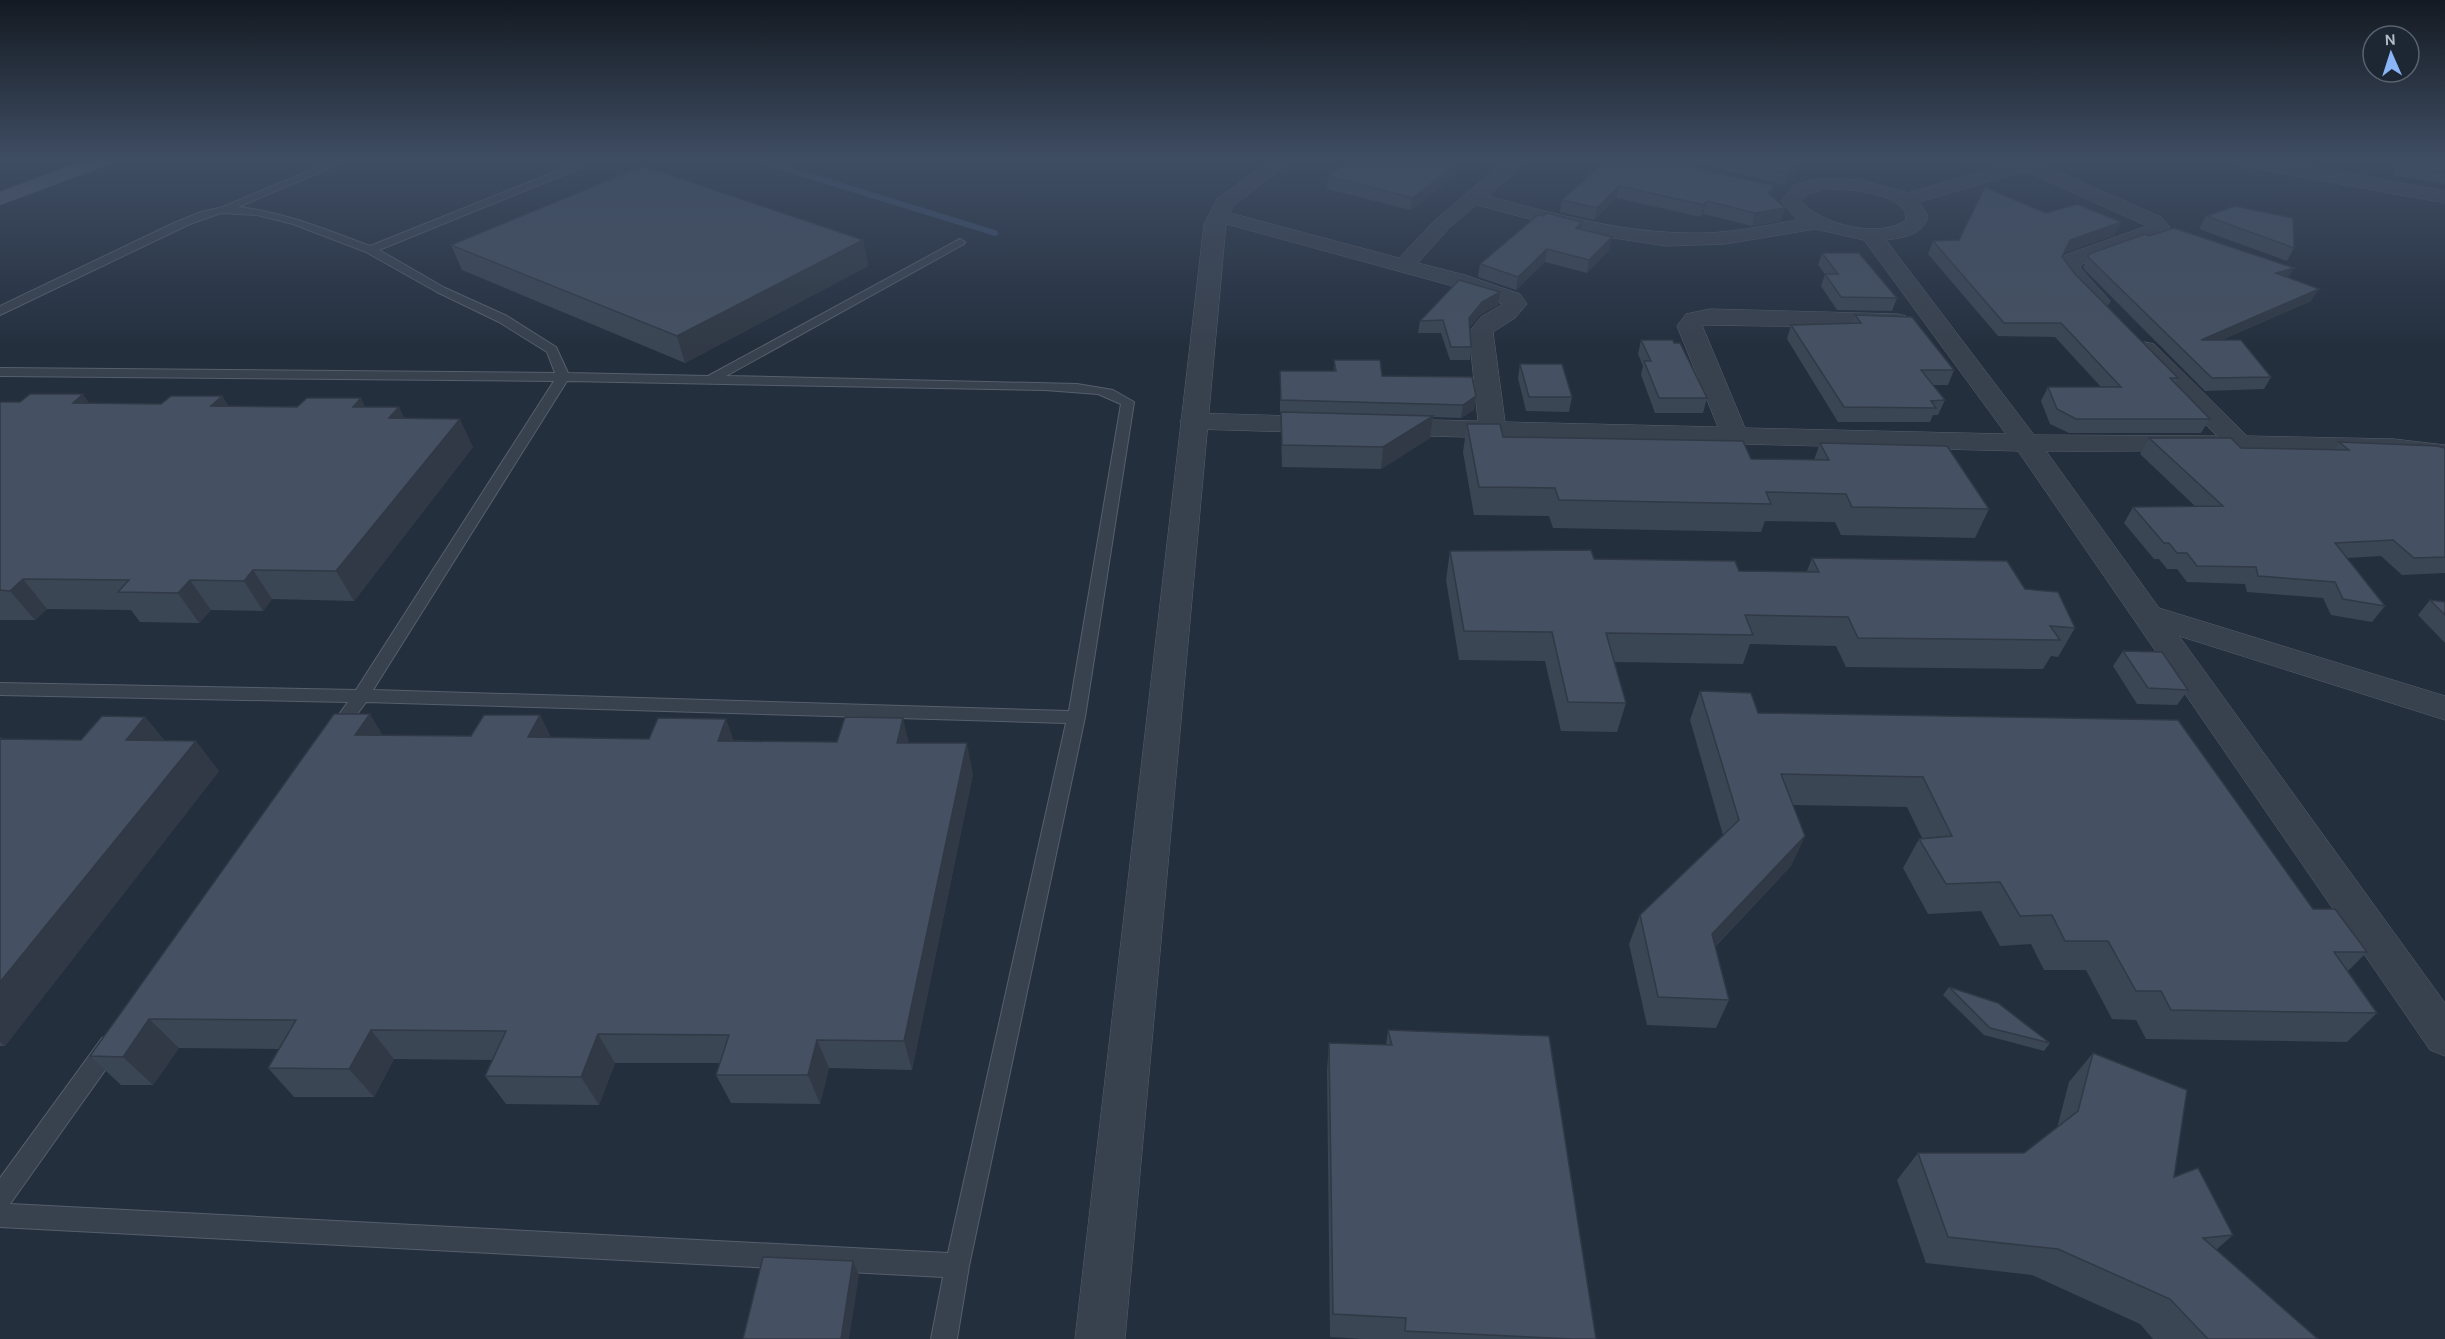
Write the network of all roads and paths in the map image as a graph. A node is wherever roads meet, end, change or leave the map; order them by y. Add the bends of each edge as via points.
1 (189, 221) edge
2 (286, 221) edge
3 (440, 221) edge
4 (1216, 221) edge
5 (1240, 221) edge
6 (1445, 221) edge
7 (1564, 221) edge
8 (1917, 221) edge
9 (2155, 221) edge
10 (1817, 222) joint
11 (1870, 234) junction
12 (960, 242) dead end
13 (370, 250) junction
14 (1404, 265) junction
15 (0, 310) edge
16 (2110, 313) edge
17 (1936, 322) junction
18 (2134, 338) edge
19 (0, 372) edge
20 (563, 377) junction
21 (711, 380) junction
22 (1194, 421) junction
23 (1492, 430) junction
24 (1734, 434) junction
25 (2026, 443) junction
26 (2239, 443) junction
27 (2445, 453) edge
28 (2145, 614) junction
29 (0, 689) edge
30 (361, 696) junction
31 (2445, 708) edge
32 (1076, 717) junction
33 (327, 744) edge
34 (118, 1034) edge
35 (2445, 1037) edge
36 (0, 1198) edge
37 (0, 1215) edge
38 (957, 1266) junction
39 (944, 1339) edge
40 (1100, 1339) edge

1 - 15 lane
2 - 13 lane
3 - 13 lane
4 - 22 street
5 - 14 street
6 - 14 street
7 - 10 street via 1609,233 1693,240 1766,234
8 - 11 street via 1901,231
9 - 16 street via 2169,230 2155,230 2073,260 2069,269
10 - 11 street
11 - 17 street
12 - 21 lane
13 - 20 lane via 503,319 552,350
14 - 23 street via 1515,302 1508,313 1488,321 1481,332
17 - 24 street via 1710,316 1694,319 1689,326
17 - 25 street
18 - 26 street
19 - 20 lane
20 - 21 lane
20 - 30 lane
21 - 32 lane via 1045,386 1097,389 1128,402
22 - 23 street
22 - 40 street
23 - 24 street
24 - 25 street
25 - 26 street
25 - 28 street
26 - 27 street via 2394,447
28 - 31 street
28 - 35 street
29 - 30 lane
30 - 32 lane
30 - 33 lane
32 - 38 lane
34 - 36 lane
37 - 38 lane
38 - 39 lane

